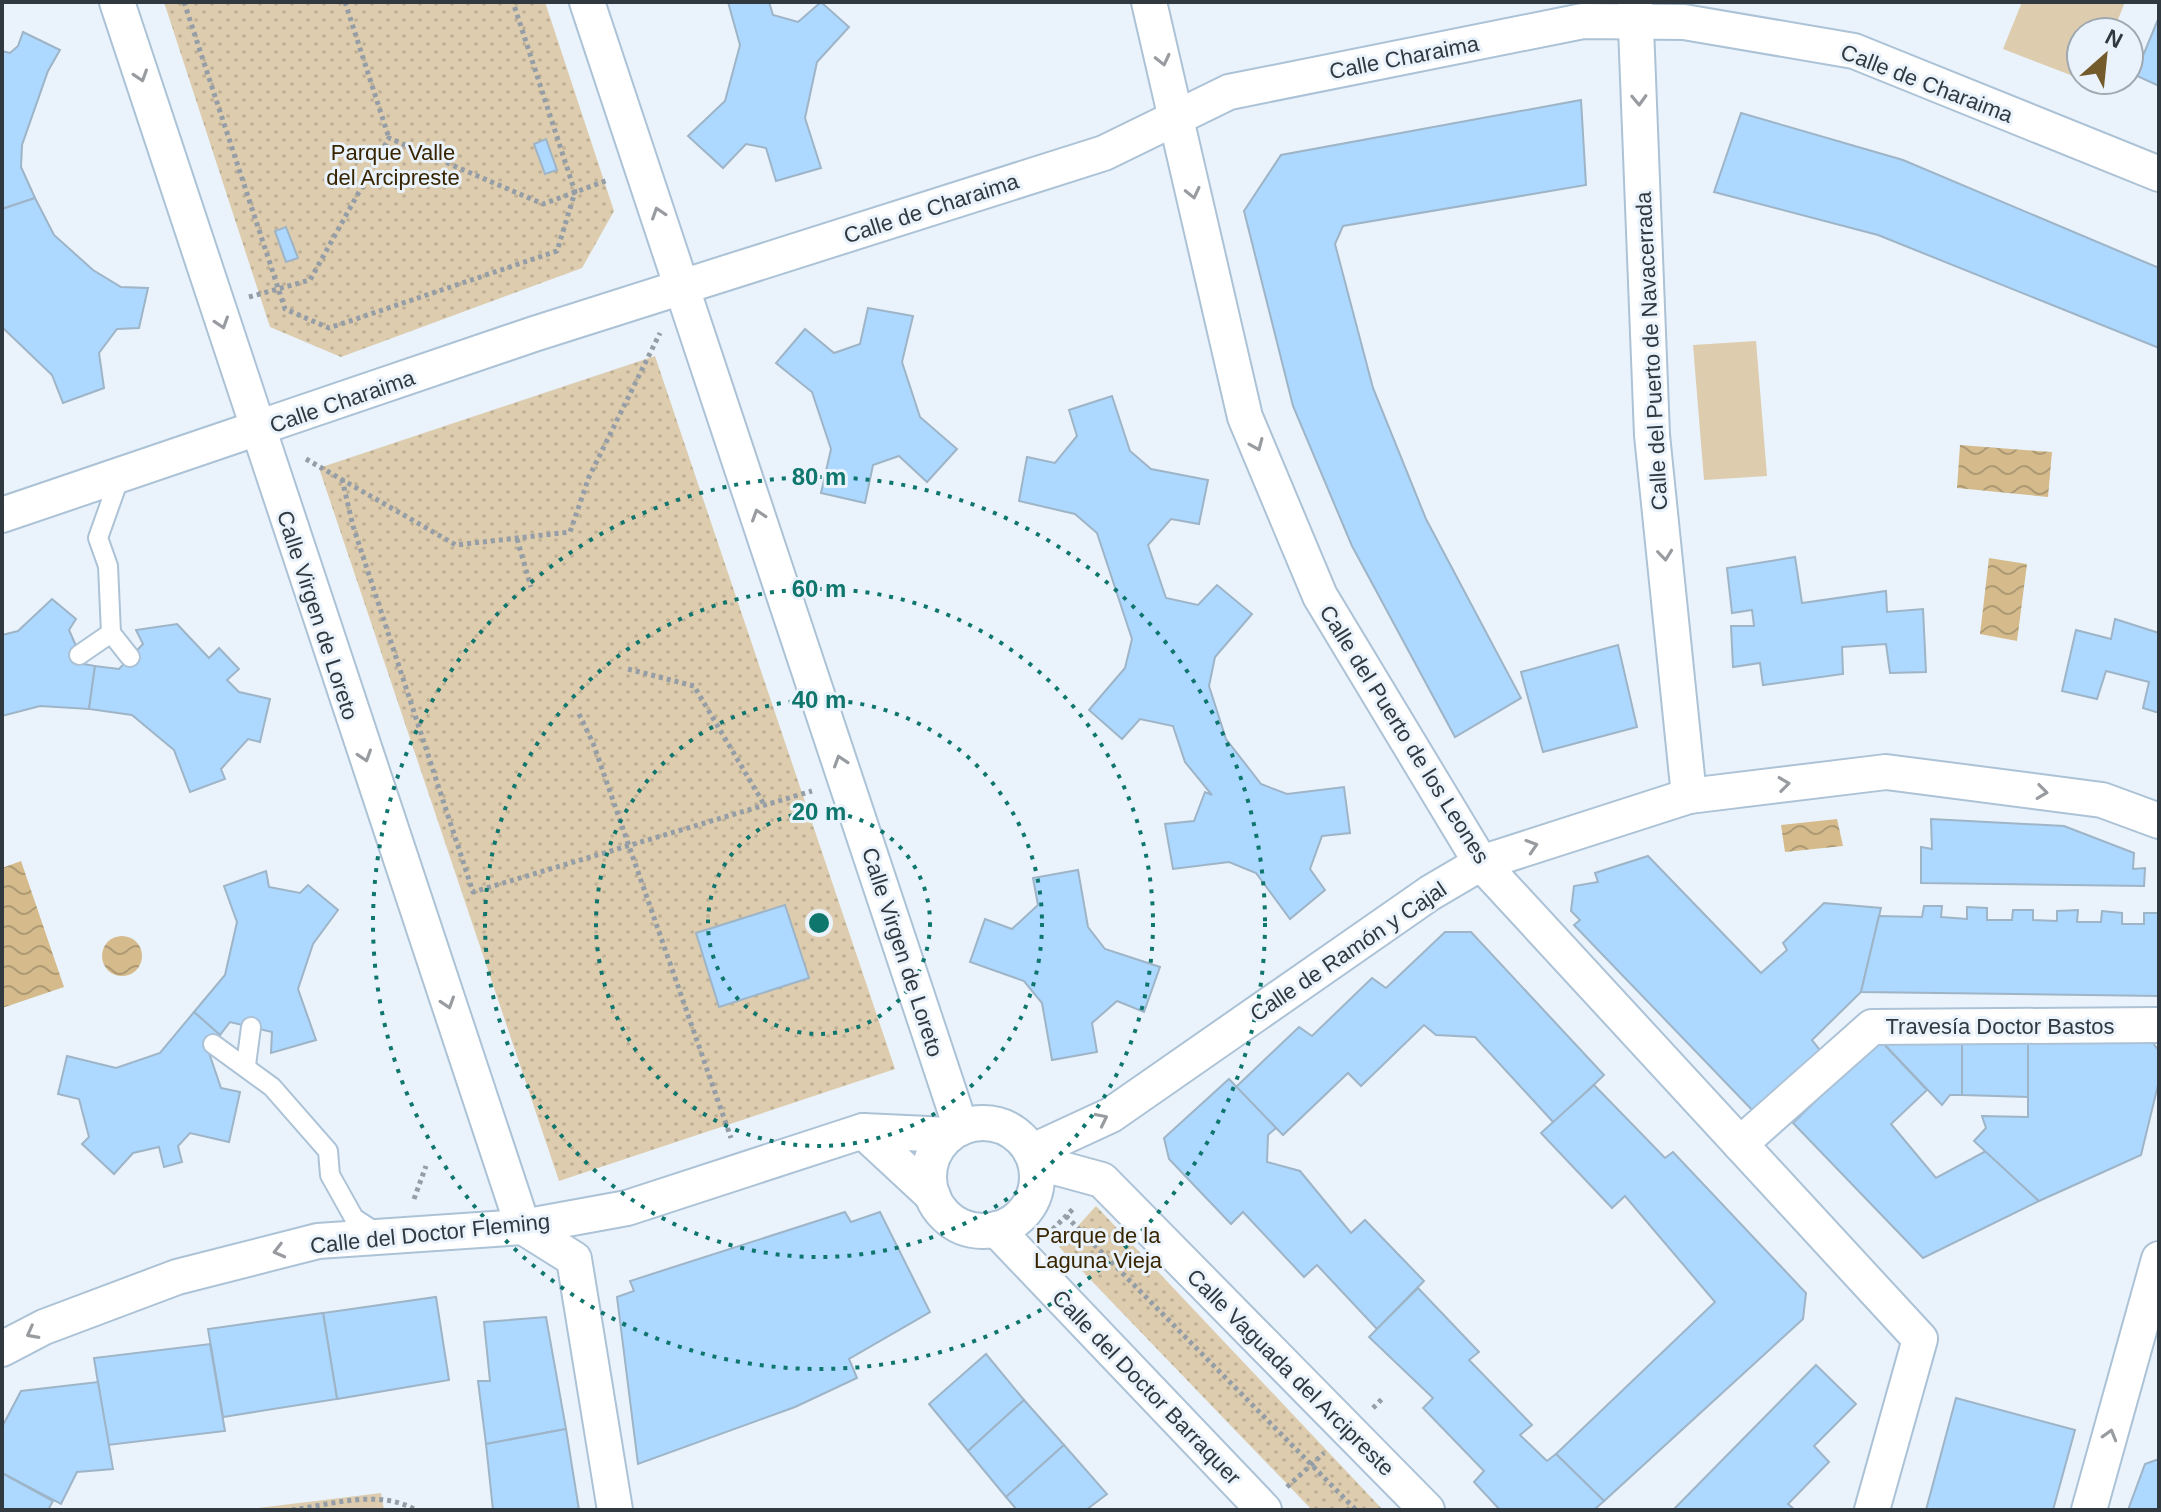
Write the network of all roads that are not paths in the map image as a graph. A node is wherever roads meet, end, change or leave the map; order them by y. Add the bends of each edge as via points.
1 (117, 2) edge
2 (587, 2) edge
3 (1149, 2) edge
4 (1637, 12) edge
5 (1176, 117) junction
6 (2159, 174) edge
7 (682, 287) junction
8 (257, 430) junction
9 (120, 476) junction
10 (2, 515) edge
11 (111, 633) junction
12 (79, 655) dead end
13 (130, 657) dead end
14 (1689, 796) junction
15 (2159, 821) edge
16 (1481, 863) junction
17 (2159, 1025) edge
18 (251, 1027) dead end
19 (213, 1044) dead end
20 (246, 1065) junction
21 (863, 1131) junction
22 (955, 1131) junction
23 (1740, 1144) junction
24 (1033, 1157) junction
25 (933, 1196) junction
26 (523, 1227) junction
27 (996, 1229) junction
28 (383, 1237) junction
29 (2159, 1259) edge
30 (2, 1349) edge
31 (1274, 1500) edge
32 (615, 1510) edge
33 (1427, 1510) edge
34 (1872, 1510) edge
35 (2089, 1510) edge

1 -> 8 street, Calle Virgen de Loreto
7 -> 2 street, Calle Virgen de Loreto
3 -> 5 street, Calle del Puerto de los Leones
4 - 5 street, Calle Charaima via 1229,92
4 - 6 street, Calle de Charaima via 1854,51
4 -> 14 street, Calle del Puerto de Navacerrada via 1652,435
5 - 7 street, Calle de Charaima via 1104,153
5 -> 16 street, Calle del Puerto de los Leones via 1245,417 1320,596
7 - 8 street, Calle Charaima
22 -> 7 street, Calle Virgen de Loreto via 846,781
8 - 9 street, Calle Charaima
8 -> 26 street, Calle Virgen de Loreto
9 - 10 street, Calle Charaima
9 - 11 lane via 98,538 108,566
11 - 12 lane
11 - 13 lane
14 -> 15 street, Calle de Ramón y Cajal via 1886,772 2102,800
16 -> 14 street, Calle de Ramón y Cajal
16 - 23 street, Calle del Puerto de los Leones
24 -> 16 street, Calle de Ramón y Cajal via 1111,1115
17 - 23 street, Travesía Doctor Bastos via 1872,1027
18 - 20 lane
19 - 20 lane
20 - 28 lane via 328,1151 330,1175 354,1218
21 - 22 street, Calle del Doctor Fleming
21 - 25 street
21 - 26 street, Calle del Doctor Fleming via 627,1208
22 - 24 street via 981,1123 1001,1125 1019,1136
22 - 25 street via 931,1163
23 - 34 street, Calle del Puerto de los Leones via 1920,1339
24 - 27 street via 1036,1191 1030,1204
24 - 33 street, Calle Vaguada del Arcipreste via 1102,1180
25 - 27 street via 952,1220 966,1228
26 - 28 street, Calle del Doctor Fleming
26 - 32 street via 574,1259
27 - 31 street, Calle del Doctor Barraquer
28 -> 30 street, Calle del Doctor Fleming via 318,1241 177,1277 44,1327
35 -> 29 street

